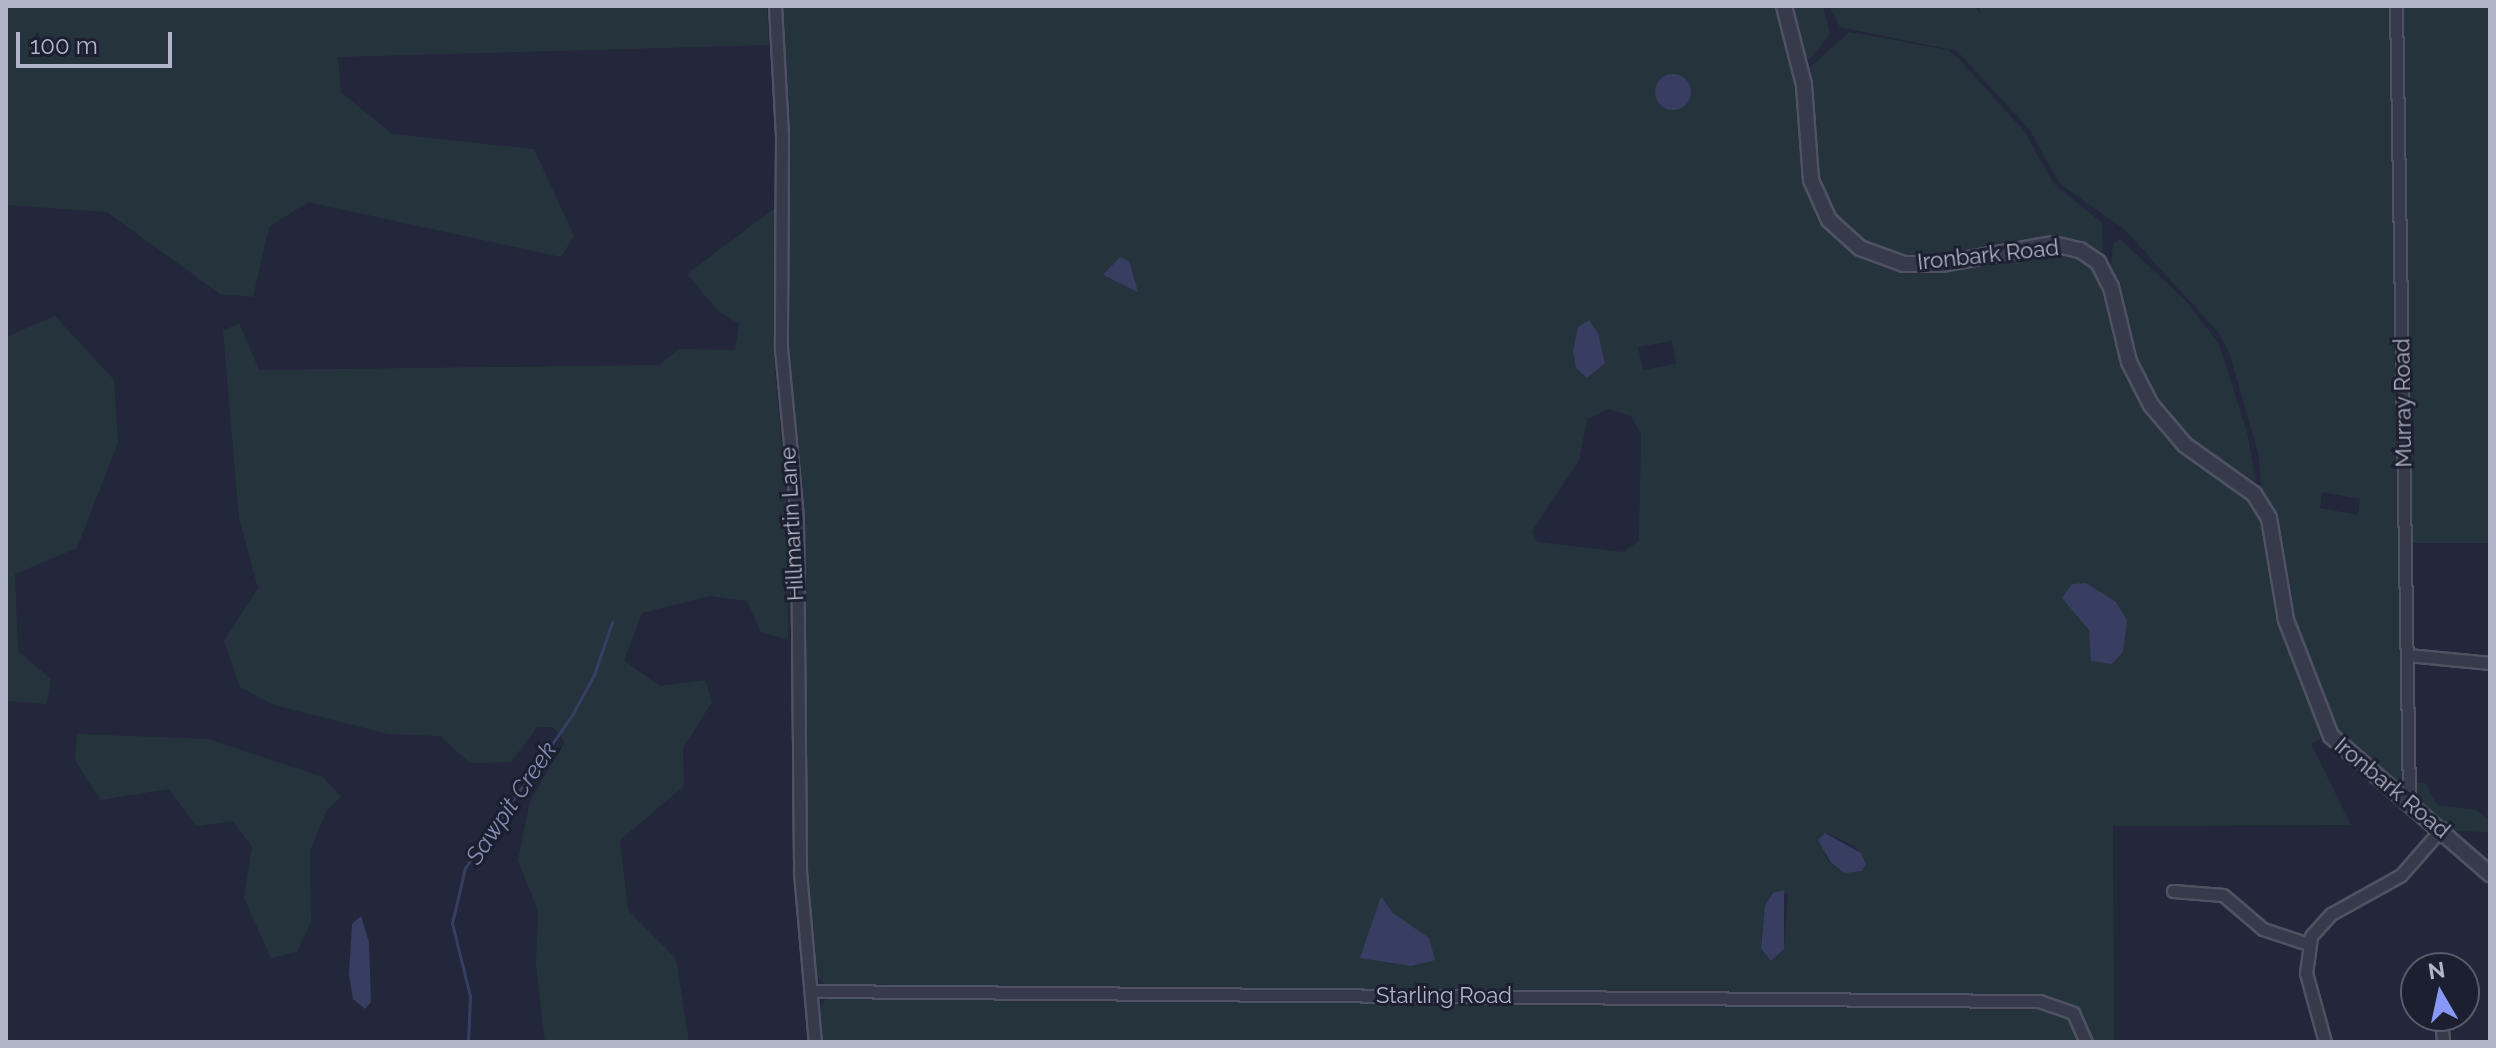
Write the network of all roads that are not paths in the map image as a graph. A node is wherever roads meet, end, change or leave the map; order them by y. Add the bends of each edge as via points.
1 (775, 6) edge
2 (1784, 6) edge
3 (2396, 6) edge
4 (2408, 655) junction
5 (2490, 663) edge
6 (2409, 800) junction
7 (2442, 828) junction
8 (2490, 874) edge
9 (2173, 891) dead end
10 (2308, 944) junction
11 (812, 991) junction
12 (815, 1042) edge
13 (2086, 1042) edge
14 (2325, 1042) edge

1 - 11 street, Hillmartin Lane via 782,137 781,348 796,509 800,885
2 - 6 street, Ironbark Road via 1804,85 1811,180 1829,220 1860,248 1904,264 1941,264 2053,244 2080,250 2098,262 2111,287 2129,362 2151,405 2185,445 2254,494 2269,518 2286,620 2326,729 2352,759
3 - 4 street, Murray Road
4 - 5 street
4 - 6 street, Murray Road
6 - 7 street, Ironbark Road
7 - 8 street, Ironbark Road
7 - 10 street via 2395,880 2325,918
9 - 10 street via 2223,895 2263,929
10 - 14 street via 2306,973
11 - 12 street, Hillmartin Lane
11 - 13 street, Starling Road via 2039,1001 2073,1013

